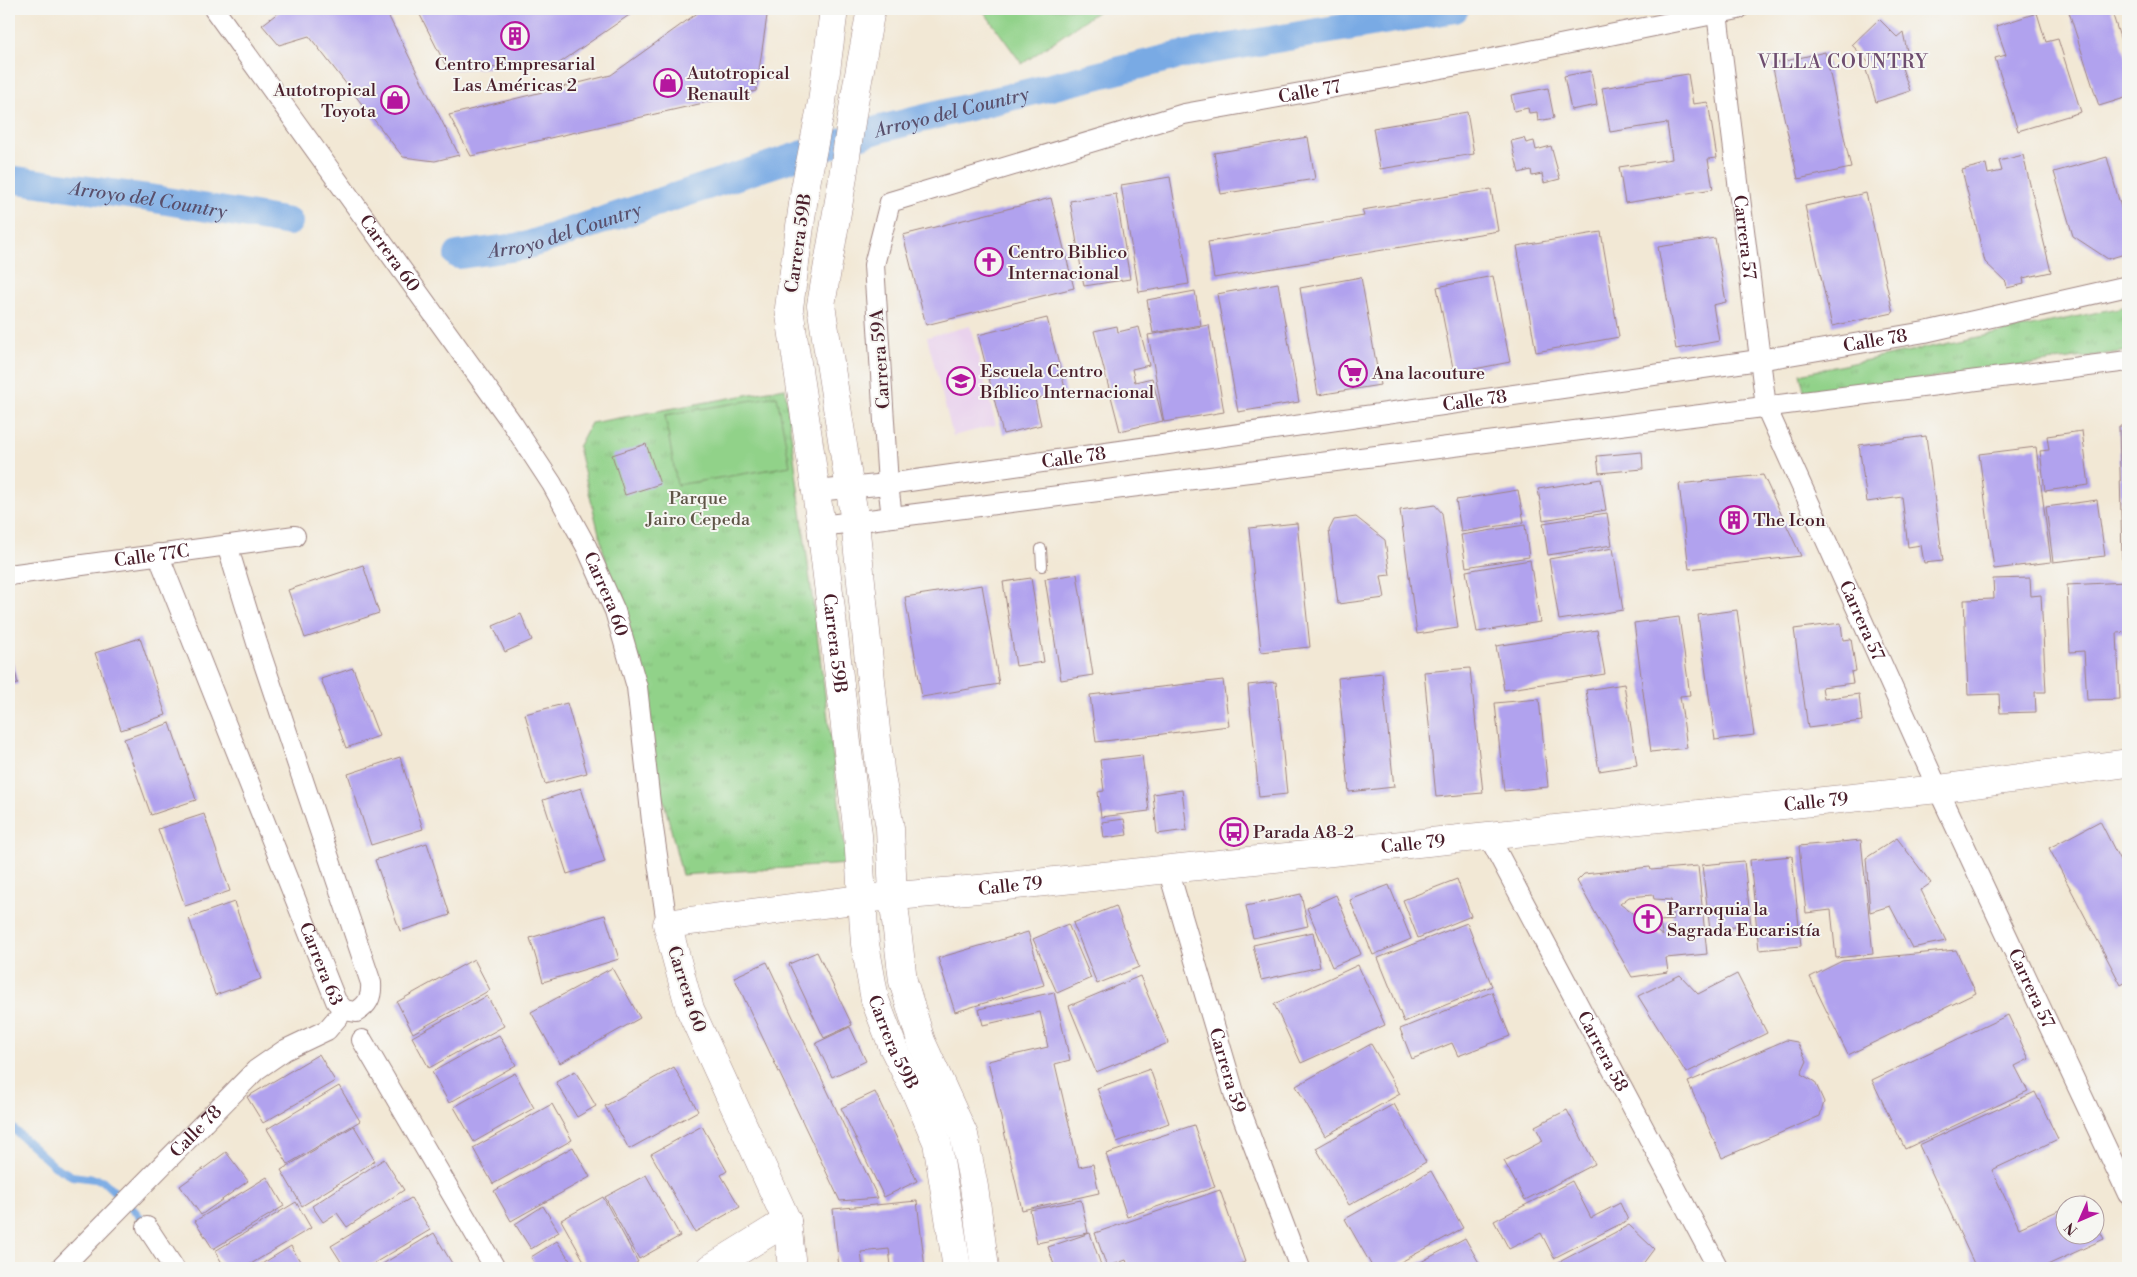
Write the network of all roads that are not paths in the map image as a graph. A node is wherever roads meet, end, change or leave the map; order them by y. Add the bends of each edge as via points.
1 (834, 9) edge
2 (871, 9) edge
3 (1738, 9) edge
4 (222, 11) edge
5 (1717, 13) junction
6 (890, 202) joint
7 (2128, 286) edge
8 (1759, 360) junction
9 (2128, 361) edge
10 (1766, 407) junction
11 (888, 484) junction
12 (850, 487) junction
13 (816, 491) junction
14 (892, 517) junction
15 (855, 522) junction
16 (821, 526) junction
17 (295, 536) dead end
18 (228, 545) junction
19 (1041, 549) dead end
20 (158, 554) junction
21 (1042, 566) dead end
22 (9, 575) edge
23 (2128, 763) edge
24 (1938, 789) junction
25 (1488, 835) junction
26 (1168, 869) junction
27 (892, 896) junction
28 (861, 899) junction
29 (667, 924) junction
30 (344, 1010) junction
31 (362, 1040) dead end
32 (2128, 1194) edge
33 (787, 1221) junction
34 (147, 1227) dead end
35 (61, 1268) edge
36 (174, 1268) edge
37 (495, 1268) edge
38 (711, 1268) edge
39 (792, 1268) edge
40 (957, 1268) edge
41 (985, 1268) edge
42 (1300, 1268) edge
43 (1718, 1268) edge

1 - 13 street, Carrera 59B via 789,308
2 - 12 street, Carrera 59B via 821,304
3 - 5 street, Calle 77
4 - 29 street, Carrera 60 via 246,53 512,423 552,484 586,546 615,611 637,687
5 - 6 street, Calle 77 via 1486,60 1184,114
5 - 8 street, Carrera 57
6 - 11 street, Carrera 59A via 874,265
7 - 8 street, Calle 78 via 1925,332
8 - 10 street, Carrera 57
8 - 11 street, Calle 78
9 - 10 street, Calle 78
10 - 14 street, Calle 78
10 - 24 street, Carrera 57
11 - 12 street, Calle 78
11 - 14 street, Carrera 59A
12 - 13 street, Calle 78
12 - 15 street, Carrera 59B
13 - 16 street, Carrera 59B
14 - 15 street, Calle 78
15 - 16 street, Calle 78
15 - 27 street, Carrera 59B via 880,770 890,828
16 - 28 street, Carrera 59B via 858,835
17 - 18 street, Calle 77C
18 - 20 street, Calle 77C
18 - 30 street, Carrera 63 via 257,643 371,984 372,992 366,1004 356,1012
19 - 21 lane
20 - 22 street, Calle 77C
20 - 30 street, Carrera 63 via 336,1001
23 - 24 street, Calle 79
24 - 25 street, Calle 79
24 - 32 street, Carrera 57
25 - 26 street, Calle 79
25 - 43 street, Carrera 58
26 - 27 street, Calle 79
26 - 42 street, Carrera 59 via 1235,1096
27 - 28 street, Calle 79
27 - 41 street, Carrera 59B via 902,981 921,1041 964,1135
28 - 29 street, Calle 79
28 - 40 street, Carrera 59B via 874,1000 937,1142
29 - 33 street, Carrera 60 via 690,1009
30 - 35 street, Calle 78 via 327,1030 285,1050 256,1070
31 - 37 street
33 - 38 street
33 - 39 street, Carrera 60
34 - 36 street

